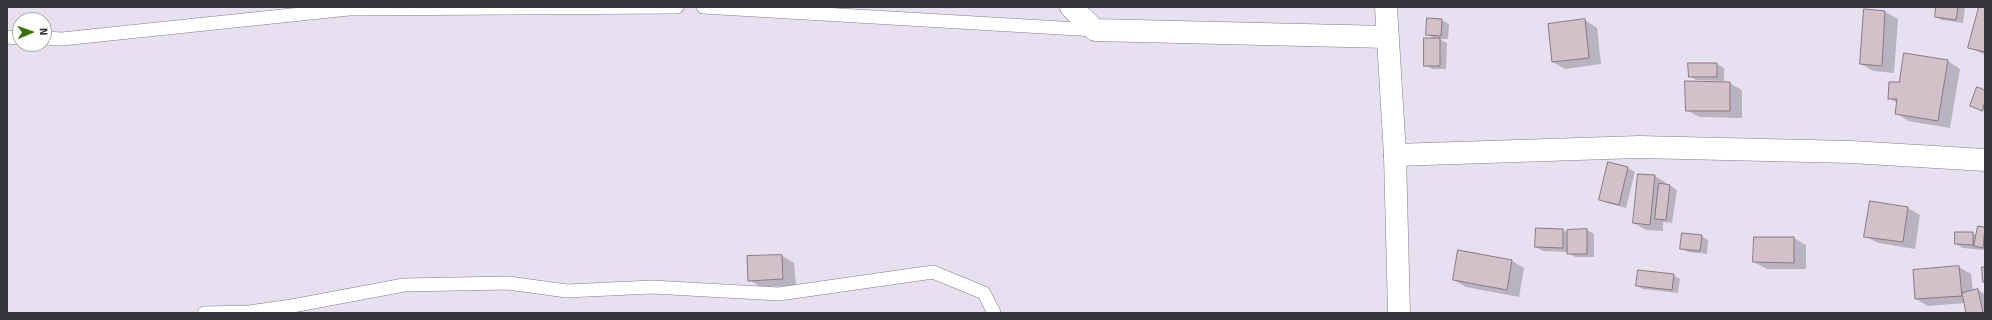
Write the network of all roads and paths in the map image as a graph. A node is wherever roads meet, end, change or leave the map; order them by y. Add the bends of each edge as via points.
1 (677, 7) edge
2 (703, 7) edge
3 (1071, 7) edge
4 (1386, 7) edge
5 (1095, 30) junction
6 (1387, 37) junction
7 (52, 38) edge
8 (1395, 155) junction
9 (1985, 160) edge
10 (204, 313) edge
11 (994, 313) edge
12 (1399, 313) edge

1 - 7 lane via 349,9
2 - 5 lane
3 - 5 street
4 - 6 street
5 - 6 street
6 - 8 street
8 - 9 street via 1638,147 1851,152
8 - 12 street
10 - 11 lane via 249,312 292,306 404,285 508,283 567,291 652,287 779,294 933,272 984,293

